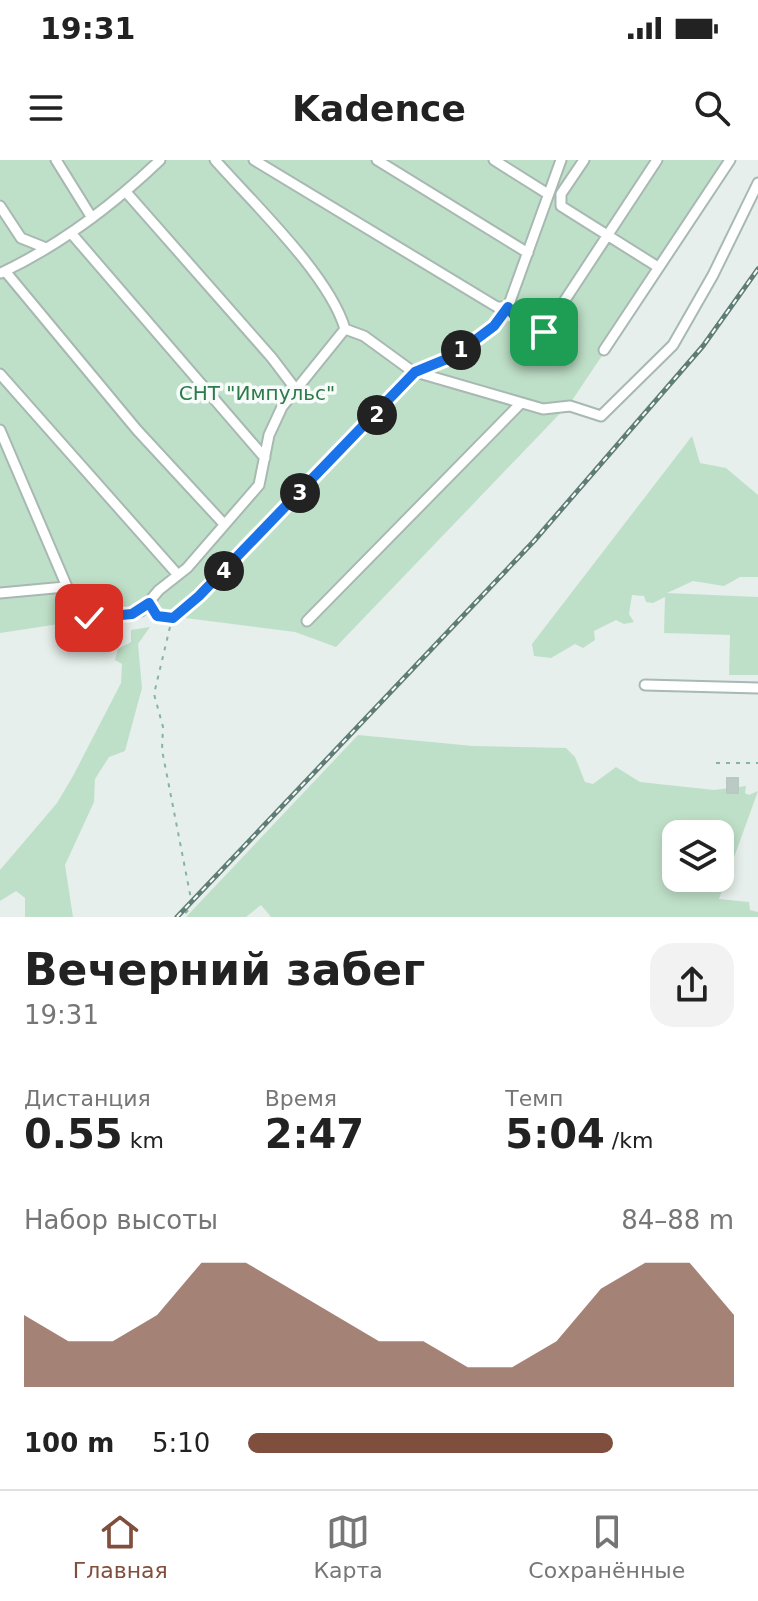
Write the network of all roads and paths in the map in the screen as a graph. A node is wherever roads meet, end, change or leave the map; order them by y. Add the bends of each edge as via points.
1 (56, 160) edge
2 (160, 160) edge
3 (215, 160) edge
4 (254, 160) edge
5 (377, 160) edge
6 (494, 160) edge
7 (561, 160) edge
8 (584, 160) edge
9 (657, 160) edge
10 (730, 160) edge
11 (758, 183) edge
12 (126, 192) junction
13 (548, 194) junction
14 (0, 206) edge
15 (92, 218) junction
16 (71, 233) junction
17 (608, 235) junction
18 (46, 248) junction
19 (528, 253) junction
20 (658, 267) junction
21 (2, 272) edge
22 (508, 307) junction
23 (345, 329) junction
24 (604, 350) dead end
25 (415, 372) junction
26 (0, 374) edge
27 (297, 391) junction
28 (521, 403) junction
29 (0, 430) edge
30 (265, 458) junction
31 (224, 524) junction
32 (178, 575) junction
33 (65, 587) junction
34 (0, 593) edge
35 (149, 603) junction
36 (173, 618) junction
37 (307, 621) dead end
38 (645, 685) dead end
39 (758, 688) edge
40 (716, 763) dead end
41 (758, 763) edge
42 (182, 917) edge

1 - 15 lane
2 - 12 lane
3 - 23 lane via 306,264 339,308
4 - 22 lane via 438,273 497,307
5 - 19 lane
6 - 13 lane
7 - 13 lane
8 - 17 lane via 561,194 561,206
9 - 17 lane
10 - 20 lane
11 - 28 lane via 691,318 610,411 601,416 570,406 543,409
12 - 15 lane
12 - 27 lane
13 - 19 lane
14 - 18 lane via 21,238
15 - 16 lane
16 - 18 lane
16 - 30 lane
17 - 20 lane
17 - 22 lane via 544,332
18 - 21 lane
19 - 22 lane
20 - 24 lane
21 - 31 lane
22 - 25 path via 494,326 454,356
23 - 25 lane
23 - 27 lane
25 - 28 lane
25 - 36 lane
26 - 32 lane
27 - 30 lane via 282,407
28 - 37 lane
29 - 33 lane
30 - 31 lane via 259,485
31 - 32 lane
32 - 35 lane
33 - 34 lane
33 - 35 lane via 79,615 89,618 132,614
35 - 36 lane via 157,616
36 - 42 path via 154,694 191,899
38 - 39 lane
40 - 41 path

